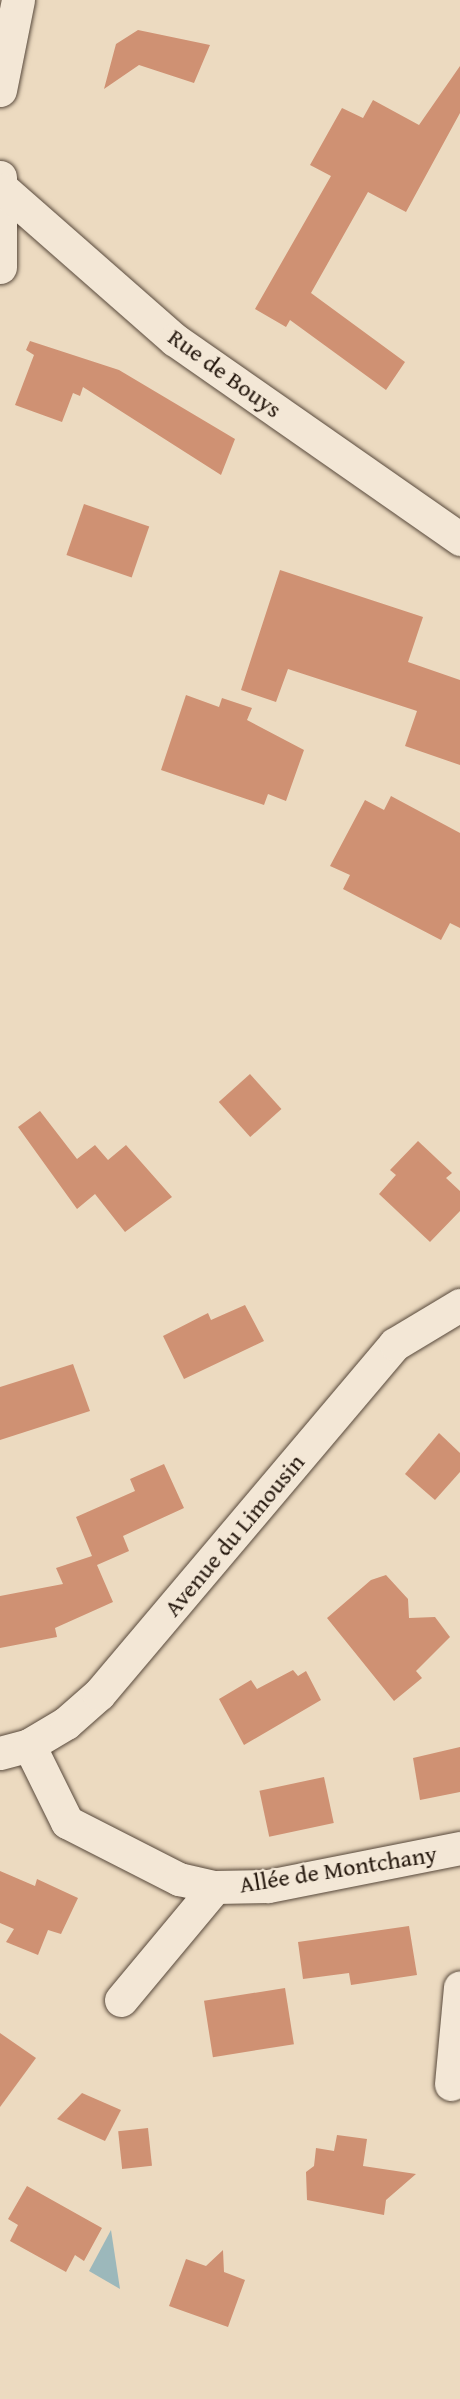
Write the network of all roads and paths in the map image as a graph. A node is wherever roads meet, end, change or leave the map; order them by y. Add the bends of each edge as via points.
1 (18, 0) edge
2 (0, 90) edge
3 (2, 184) edge
4 (0, 267) edge
5 (460, 539) edge
6 (460, 1305) edge
7 (15, 1749) edge
8 (460, 1848) edge
9 (215, 1887) junction
10 (460, 1987) edge
11 (121, 2001) dead end
12 (451, 2084) dead end

1 - 2 street
3 - 4 street
3 - 5 street, Rue de Bouys via 175,340
6 - 7 street, Avenue du Limousin via 395,1344 99,1694 66,1723
7 - 9 street, Allée de Montchany via 67,1822 126,1857
8 - 9 street, Allée de Montchany via 268,1886
9 - 11 street, Allée de Montchany
10 - 12 street

